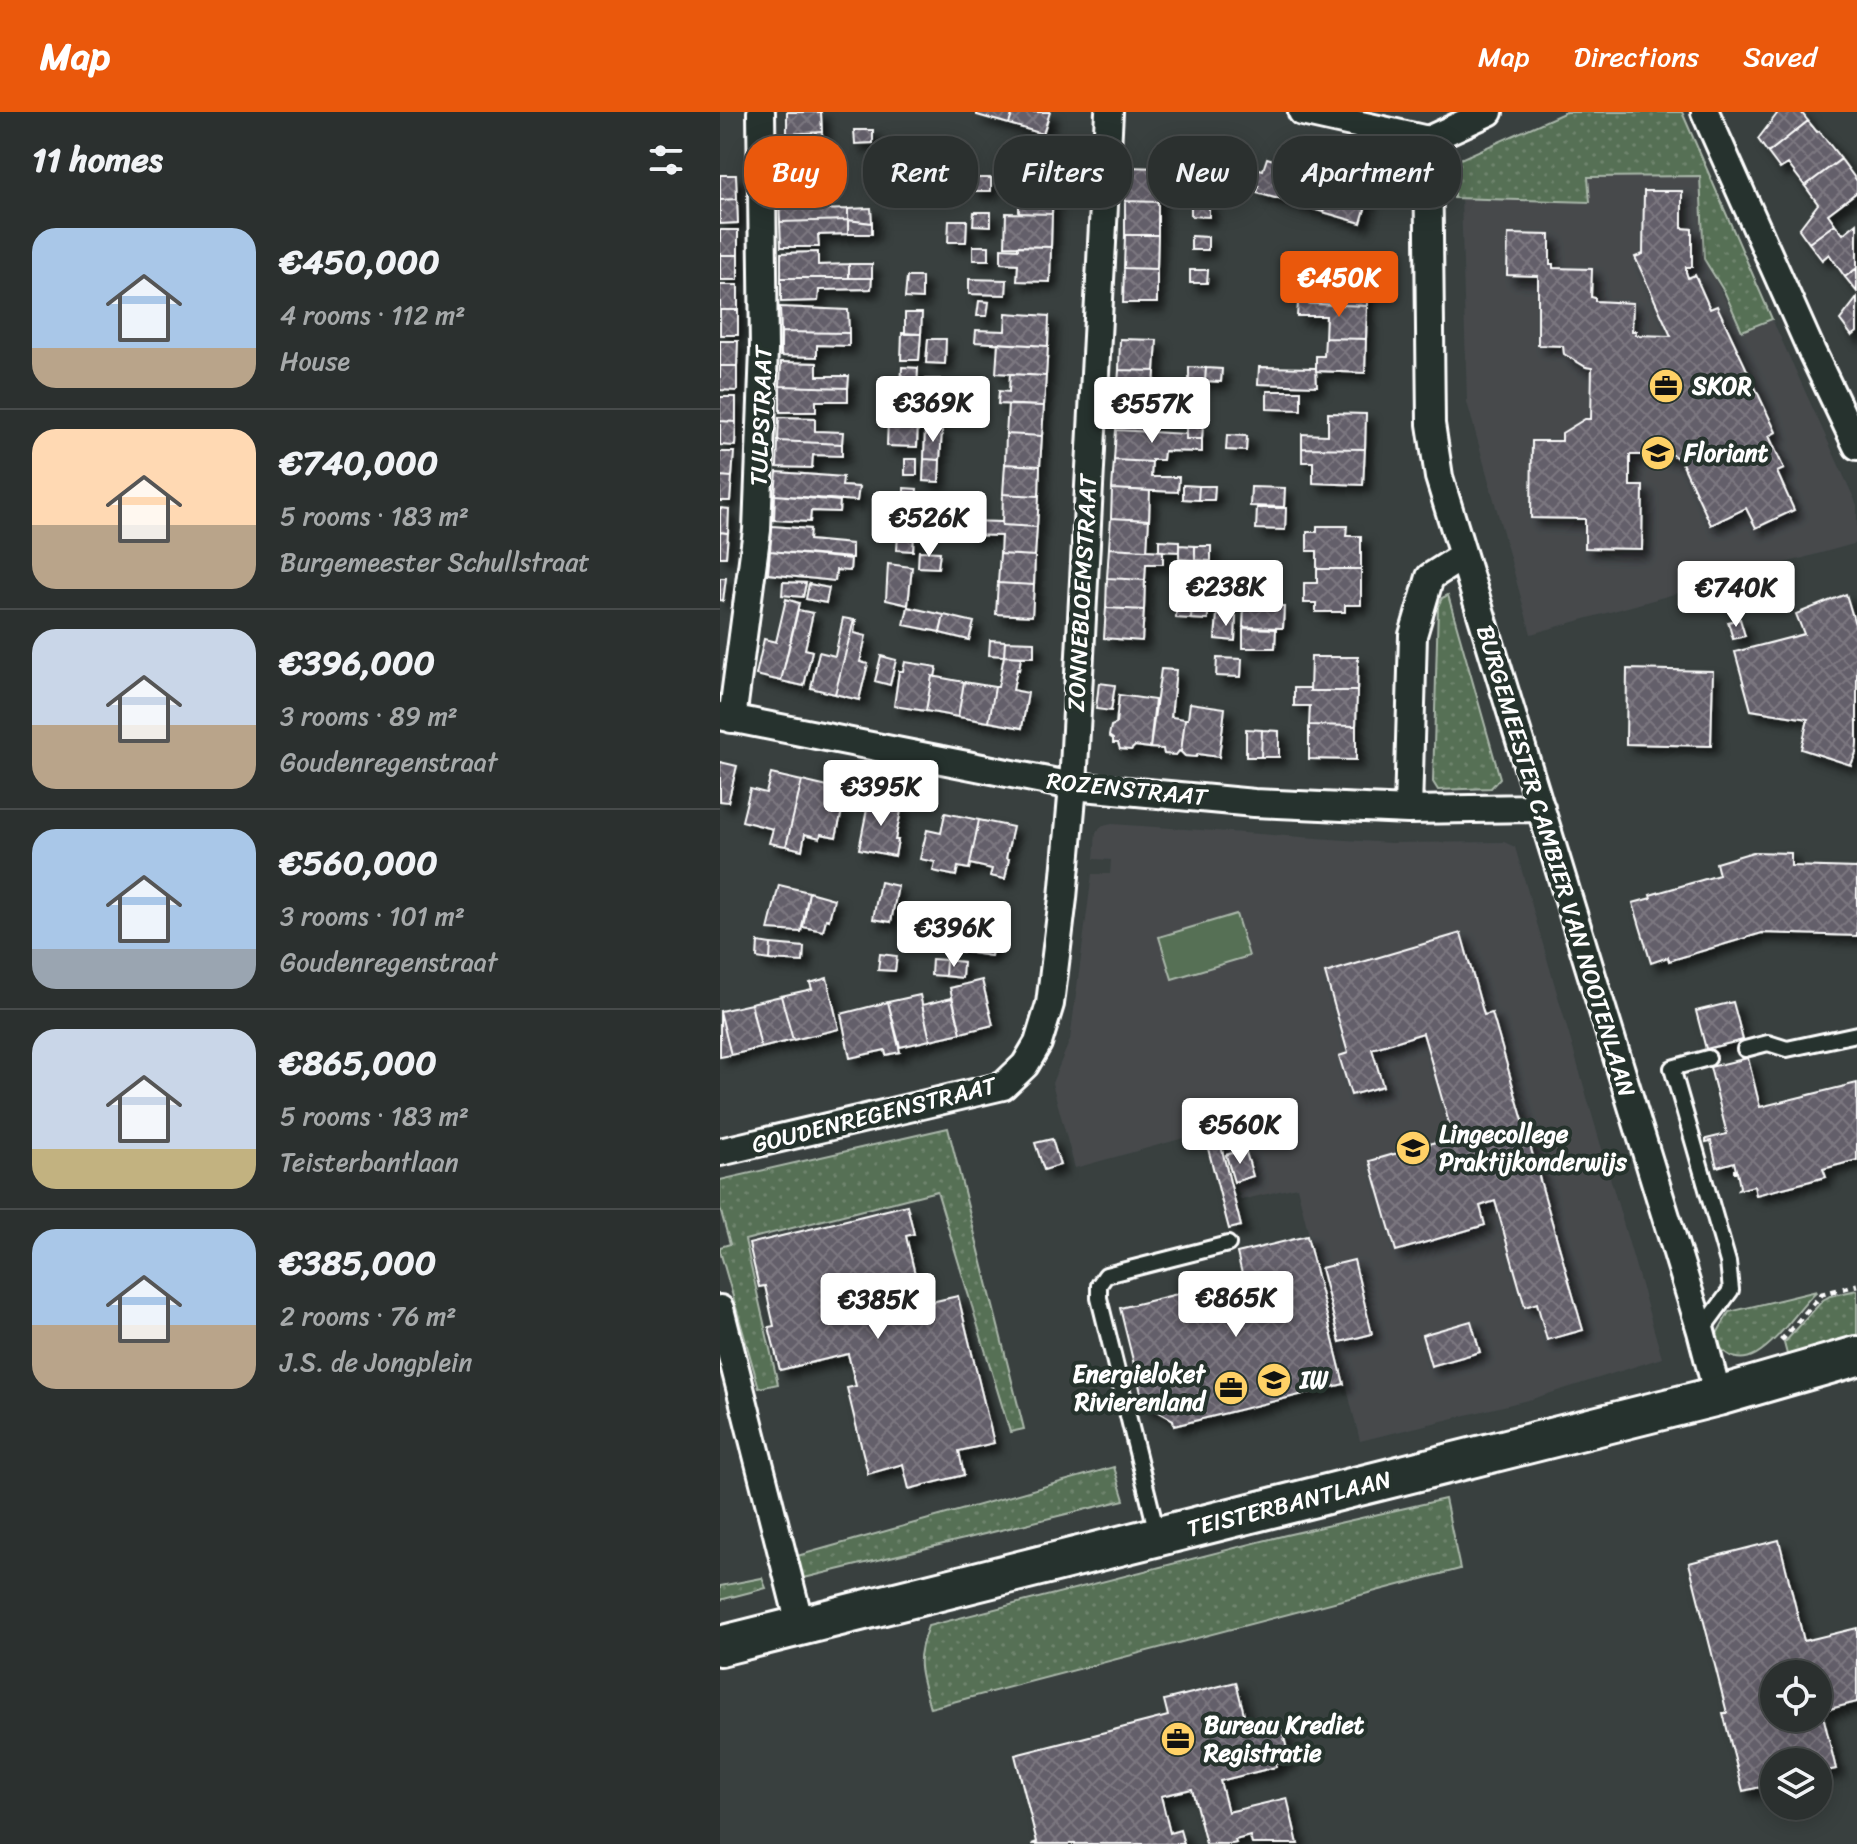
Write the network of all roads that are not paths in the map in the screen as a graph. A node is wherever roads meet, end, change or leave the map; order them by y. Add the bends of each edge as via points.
1 (761, 112) edge
2 (1109, 112) edge
3 (1302, 112) edge
4 (1489, 112) edge
5 (1705, 112) edge
6 (1410, 136) edge
7 (1437, 136) edge
8 (1429, 208) edge
9 (1857, 446) edge
10 (1463, 556) junction
11 (726, 718) edge
12 (1073, 786) junction
13 (1541, 808) junction
14 (1408, 810) junction
15 (1857, 1034) edge
16 (1745, 1049) dead end
17 (1708, 1058) dead end
18 (720, 1152) edge
19 (1228, 1244) dead end
20 (720, 1309) edge
21 (1701, 1331) junction
22 (1857, 1356) edge
23 (1718, 1396) junction
24 (1158, 1537) junction
25 (800, 1624) junction
26 (720, 1646) edge

1 - 11 street, TULPSTRAAT via 764,350 757,530
2 - 12 street, ZONNEBLOEMSTRAAT
3 - 6 street
4 - 7 street
5 - 9 street
8 - 10 street, BURGEMEESTER CAMBIER VAN NOOTENLAAN via 1431,424 1439,477
10 - 13 street, BURGEMEESTER CAMBIER VAN NOOTENLAAN
10 - 14 street via 1430,577 1413,635
11 - 12 street, ROZENSTRAAT
12 - 14 street, ROZENSTRAAT via 1254,803
12 - 18 street, GOUDENREGENSTRAAT via 1050,1004 1025,1065 1003,1086
13 - 14 street, ROZENSTRAAT
13 - 21 street, BURGEMEESTER CAMBIER VAN NOOTENLAAN
15 - 16 lane via 1787,1049 1768,1043
17 - 21 lane via 1672,1068 1728,1262 1731,1290
19 - 24 lane via 1106,1275 1099,1285
20 - 25 street
21 - 23 street, BURGEMEESTER CAMBIER VAN NOOTENLAAN
22 - 23 street, TEISTERBANTLAAN
23 - 24 street, TEISTERBANTLAAN
24 - 25 street, TEISTERBANTLAAN
25 - 26 street, TEISTERBANTLAAN

